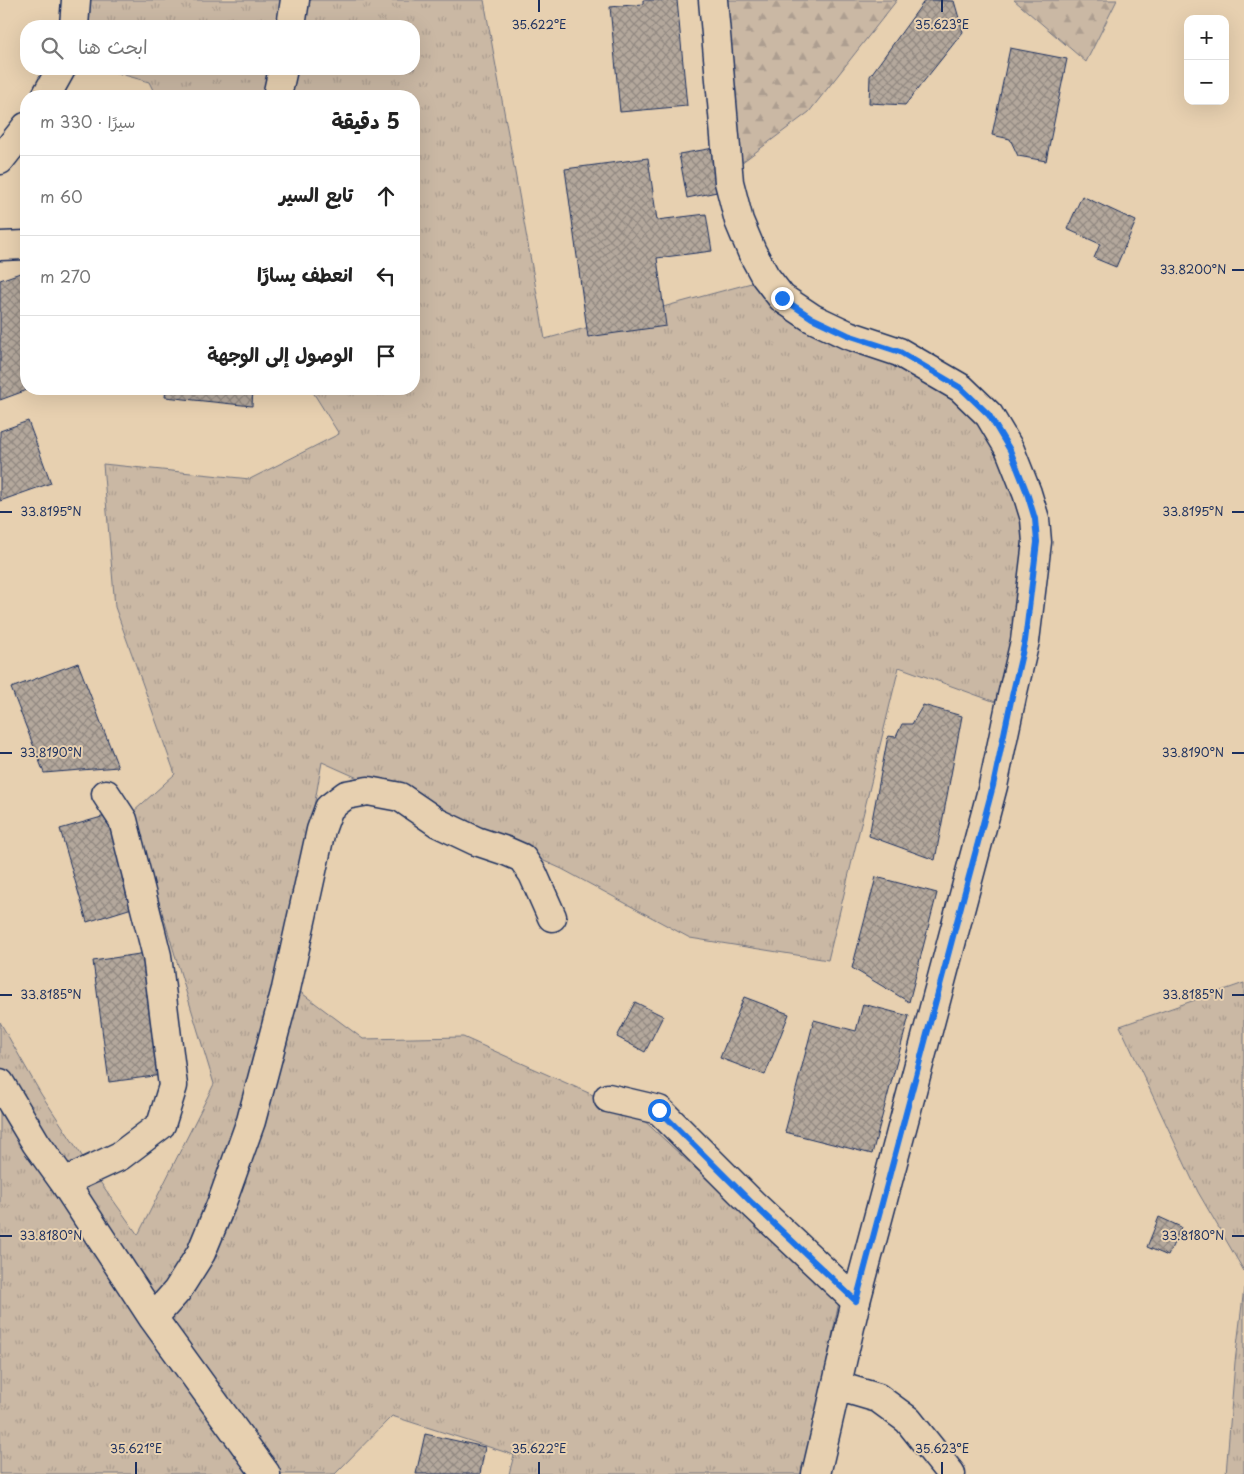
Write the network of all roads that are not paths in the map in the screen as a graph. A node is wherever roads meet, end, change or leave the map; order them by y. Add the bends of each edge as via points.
1 (76, 0) edge
2 (295, 0) edge
3 (713, 0) edge
4 (74, 20) edge
5 (292, 20) edge
6 (58, 75) edge
7 (282, 75) edge
8 (49, 90) edge
9 (278, 90) edge
10 (20, 135) edge
11 (0, 160) edge
12 (20, 245) edge
13 (0, 246) edge
14 (106, 794) dead end
15 (552, 917) dead end
16 (0, 1083) edge
17 (608, 1098) dead end
18 (64, 1182) junction
19 (856, 1301) junction
20 (153, 1318) junction
21 (837, 1386) junction
22 (266, 1474) edge
23 (816, 1474) edge
24 (951, 1474) edge

1 - 4 street
2 - 5 street
3 - 19 street via 729,182 739,221 765,276 782,298 812,318 848,335 900,352 961,388 989,415 1010,450 1036,527 1025,641 993,786
6 - 8 street
7 - 9 street
10 - 11 street
12 - 13 street
14 - 18 street via 123,820 157,956 173,1086 161,1125 120,1156
15 - 20 street via 533,874 522,858 438,823 400,798 368,791 346,795 329,808 251,1121 201,1253 177,1291
16 - 18 street
17 - 19 street via 659,1110
18 - 20 street
19 - 21 street
20 - 22 street
21 - 23 street
21 - 24 street via 878,1398 908,1420

